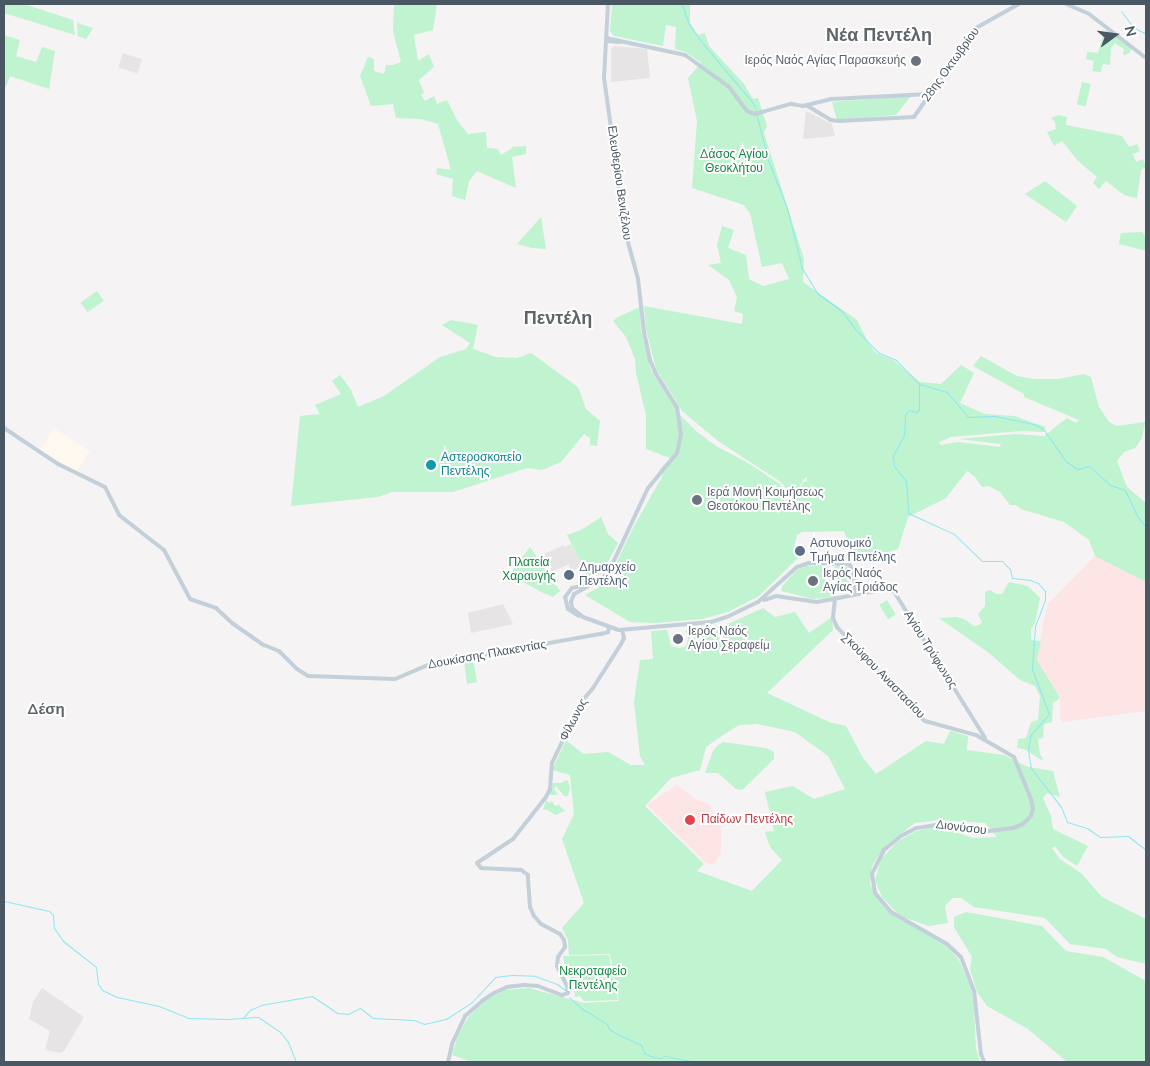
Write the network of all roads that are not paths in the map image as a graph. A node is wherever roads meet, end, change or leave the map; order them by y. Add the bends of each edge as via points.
1 (608, 4) edge
2 (1019, 4) edge
3 (1066, 4) edge
4 (606, 40) junction
5 (1146, 58) edge
6 (922, 94) junction
7 (930, 94) junction
8 (925, 101) junction
9 (806, 105) junction
10 (4, 428) edge
11 (590, 584) junction
12 (779, 585) junction
13 (855, 594) junction
14 (787, 597) junction
15 (835, 598) junction
16 (758, 602) junction
17 (583, 617) junction
18 (609, 628) junction
19 (622, 630) junction
20 (978, 730) junction
21 (976, 735) junction
22 (988, 741) junction
23 (448, 1062) edge
24 (984, 1062) edge

1 - 4 main road, Ελευθερίου Βενιζέλου
2 - 7 main road, 28ης Οκτωβρίου via 976,28
3 - 5 main road via 1088,14
4 - 9 main road via 685,56 729,87 747,111 755,114 791,104
4 - 11 main road, Ελευθερίου Βενιζέλου via 605,84 626,235 638,279 644,332 653,368 678,410 681,434 677,454 648,488 610,569 603,578
6 - 7 main road
6 - 8 main road
6 - 9 main road via 832,99
7 - 8 main road, 28ης Οκτωβρίου
8 - 9 main road, 28ης Οκτωβρίου via 914,117 839,122
10 - 18 main road, Δουκίσσης Πλακεντίας via 64,467 107,488 119,515 164,550 190,599 216,608 236,626 279,651 308,676 395,679 430,664 601,634 608,632
11 - 17 main road, Ελευθερίου Βενιζέλου via 571,599 573,610
11 - 17 main road, Ελευθερίου Βενιζέλου via 572,588 565,597 569,611
12 - 13 main road via 804,564 846,563 853,569
12 - 14 main road via 779,593
12 - 16 main road
13 - 15 main road
13 - 20 main road, Αγίου Τρύφωνος via 893,590
14 - 15 main road via 812,602
14 - 16 main road via 773,596
15 - 21 main road, Σκούφου Αναστασίου via 834,620 837,627 918,715
16 - 19 main road via 715,621
17 - 18 main road
18 - 19 main road
19 - 23 main road, Φίλωνος via 622,644 579,705 550,767 549,791 509,843 479,860 477,865 481,868 521,870 528,875 534,916 564,940 557,966 568,993 524,985 494,993 465,1016
20 - 21 main road
20 - 22 main road, Αγίου Τρύφωνος
21 - 22 main road, Σκούφου Αναστασίου
22 - 24 main road, Διονύσου via 1014,757 1032,802 1028,819 1017,827 994,832 975,832 936,824 916,828 884,850 876,862 871,881 877,896 891,912 950,946 961,957 975,998

